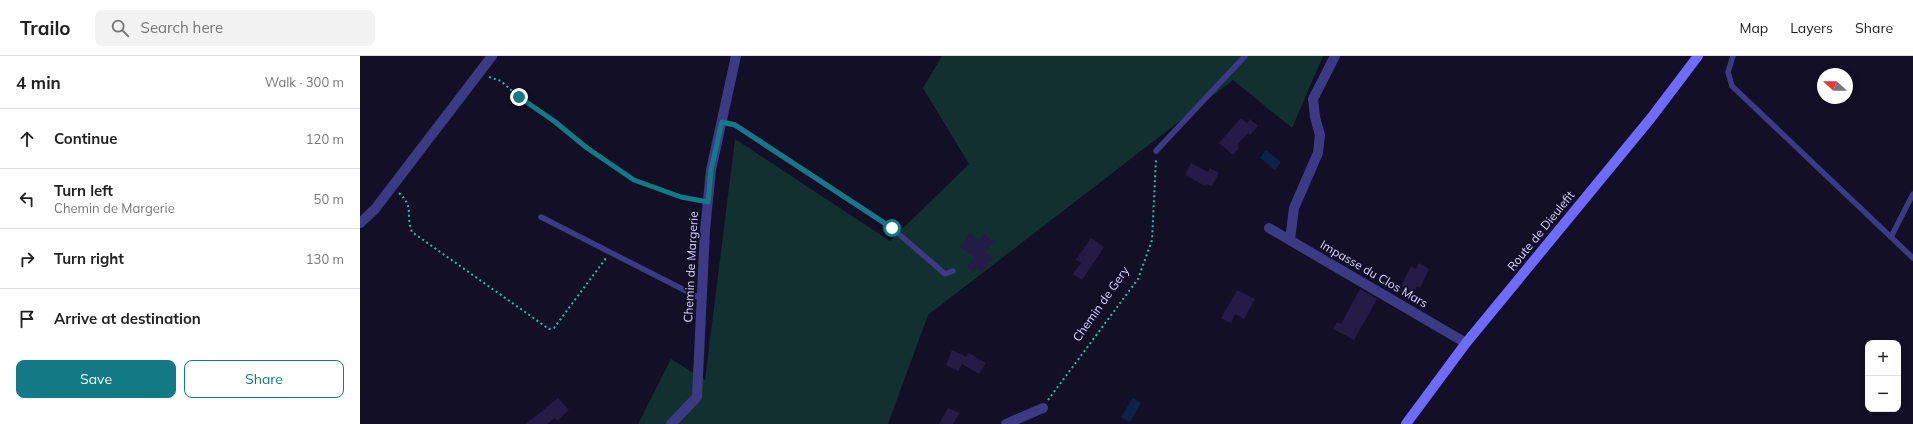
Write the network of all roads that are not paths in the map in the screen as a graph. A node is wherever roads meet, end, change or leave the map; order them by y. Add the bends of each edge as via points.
1 (492, 56) edge
2 (736, 56) edge
3 (1245, 56) edge
4 (1335, 56) edge
5 (1698, 56) edge
6 (1733, 56) edge
7 (722, 122) junction
8 (1156, 150) road end
9 (1913, 194) edge
10 (541, 217) dead end
11 (360, 223) edge
12 (1269, 228) dead end
13 (1891, 237) junction
14 (1290, 240) junction
15 (1913, 258) edge
16 (953, 271) dead end
17 (702, 299) junction
18 (1466, 343) junction
19 (1043, 408) road end
20 (671, 424) edge
21 (1006, 424) edge
22 (1406, 424) edge

1 - 11 street via 375,209
2 - 7 street, Chemin de Margerie
3 - 8 lane
4 - 14 street via 1313,99 1314,118 1320,135 1318,153 1294,208
5 - 18 main road, Route de Dieulefit via 1646,124
6 - 13 lane via 1728,72 1732,86
7 - 16 lane via 735,125 876,217 945,274
7 - 17 street, Chemin de Margerie via 711,170
9 - 13 lane
10 - 17 lane
12 - 14 street, Impasse du Clos Mars
13 - 15 lane
14 - 18 street, Impasse du Clos Mars
17 - 20 street, Chemin de Margerie via 697,397
18 - 22 main road, Route de Dieulefit
19 - 21 street

